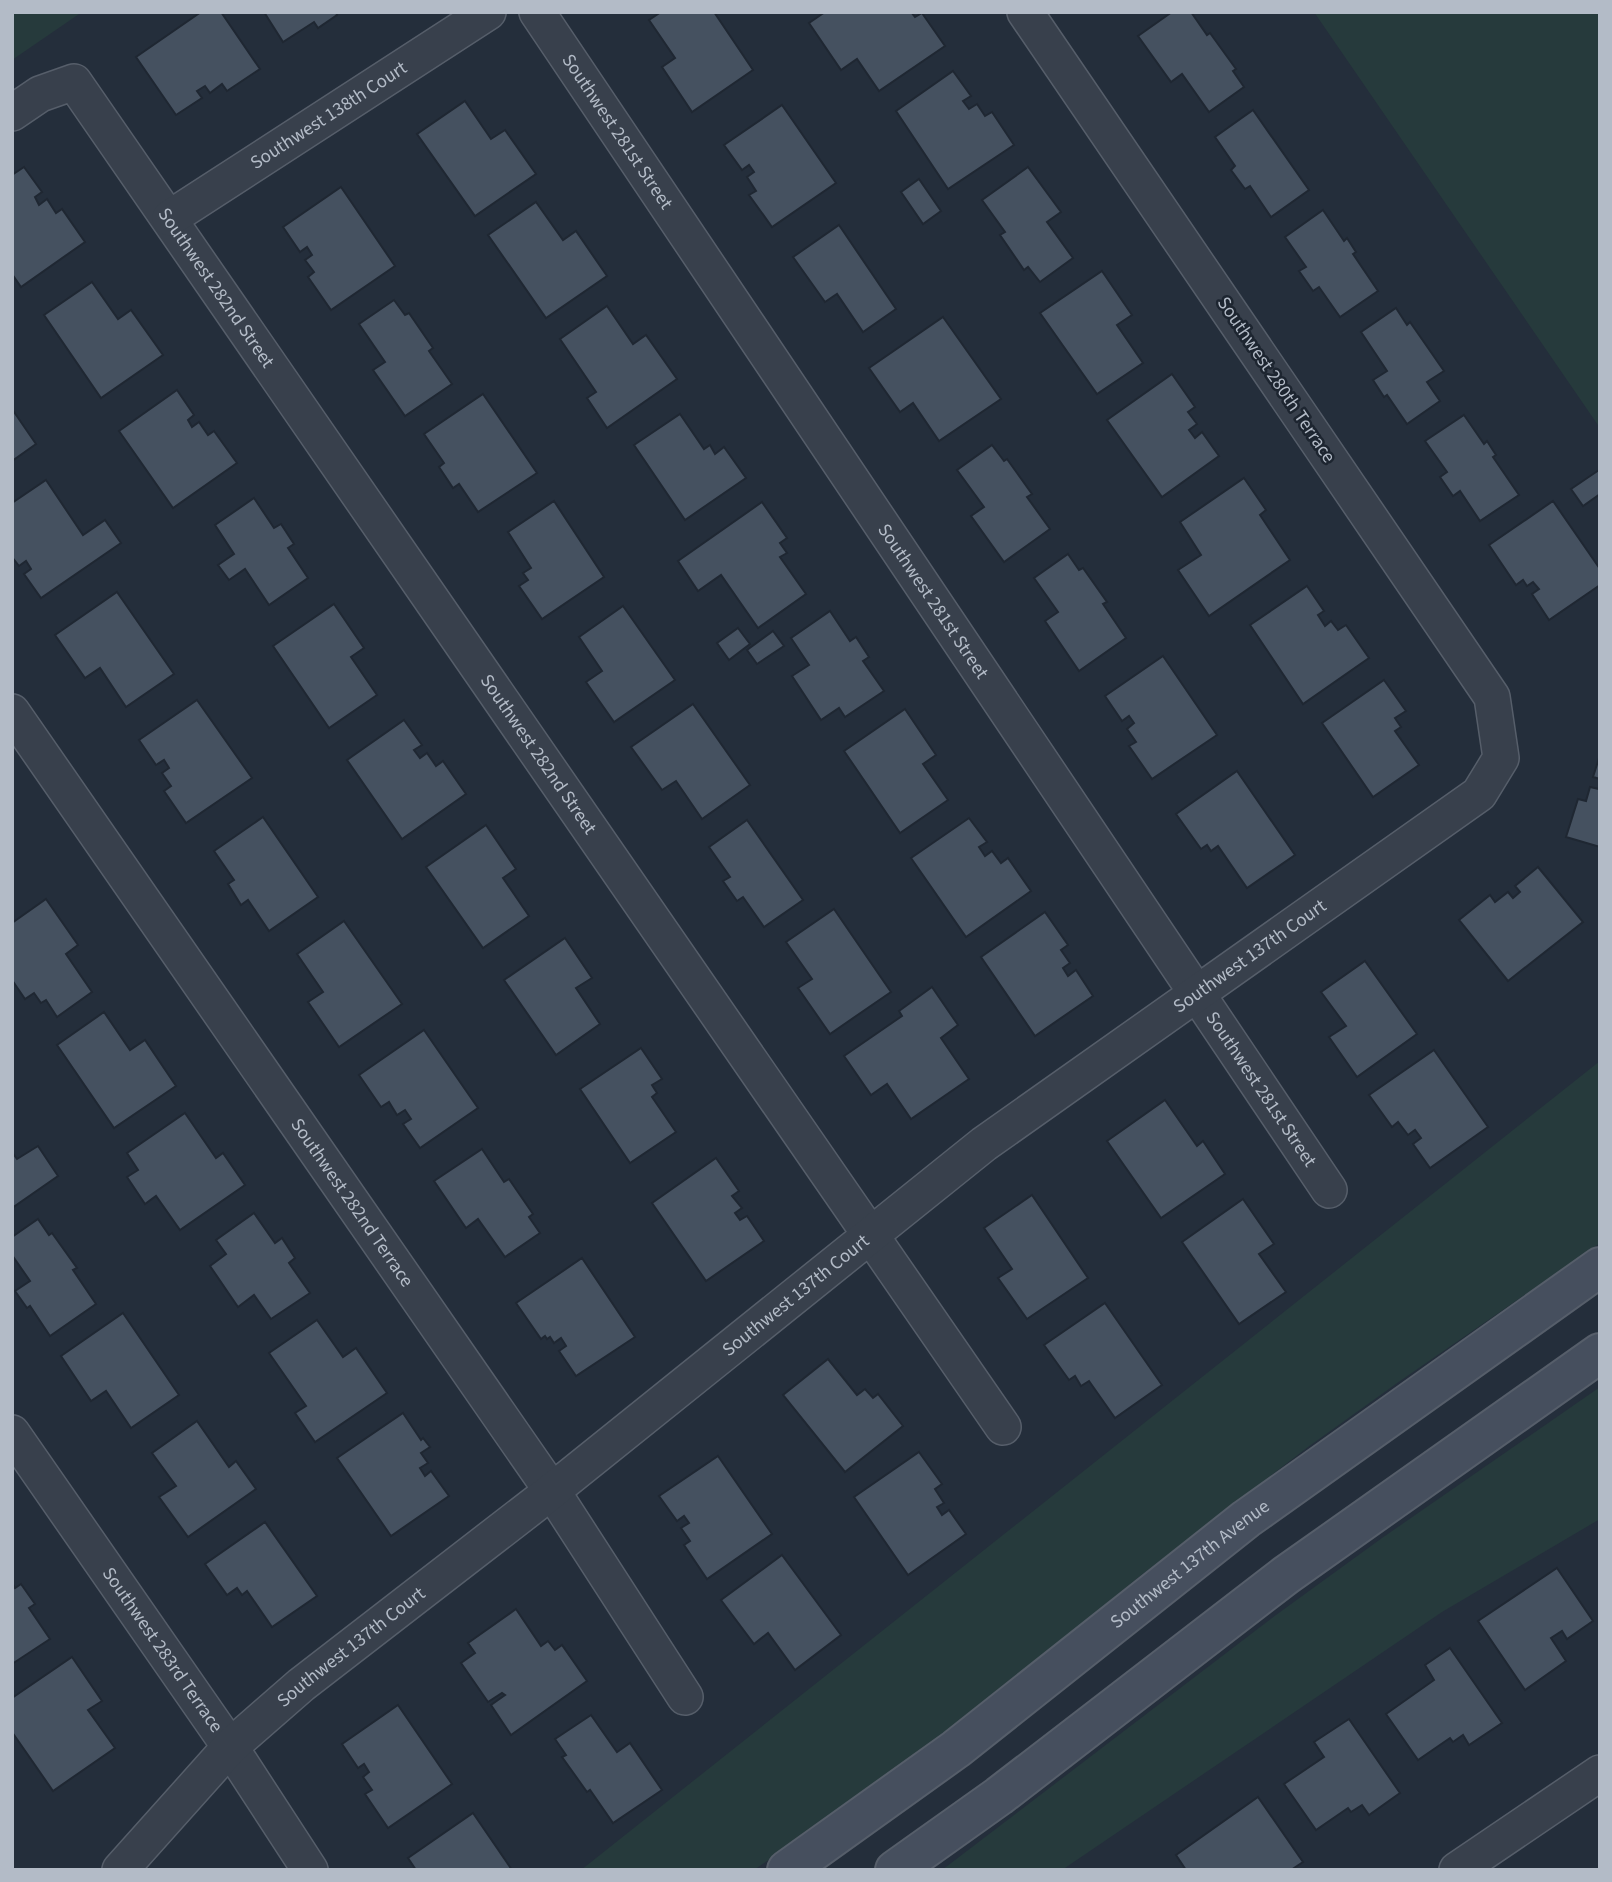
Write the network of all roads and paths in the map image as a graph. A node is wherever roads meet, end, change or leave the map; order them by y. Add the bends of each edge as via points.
1 (488, 12) edge
2 (537, 12) edge
3 (1025, 12) edge
4 (12, 113) edge
5 (170, 218) junction
6 (12, 712) edge
7 (1501, 758) joint
8 (1197, 991) junction
9 (1329, 1190) dead end
10 (871, 1235) junction
11 (1600, 1267) edge
12 (1600, 1353) edge
13 (1003, 1427) dead end
14 (12, 1433) edge
15 (552, 1491) junction
16 (685, 1698) dead end
17 (230, 1747) junction
18 (1600, 1773) edge
19 (120, 1870) edge
20 (310, 1870) edge
21 (787, 1870) edge
22 (895, 1870) edge
23 (1457, 1870) edge

1 - 5 street, Southwest 138th Court
2 - 8 street, Southwest 281st Street
3 - 7 street, Southwest 280th Terrace via 1492,697
4 - 5 street, Southwest 282nd Street via 40,94 74,82
5 - 10 street, Southwest 282nd Street
6 - 15 street, Southwest 282nd Terrace
7 - 8 street, Southwest 137th Court via 1479,794
8 - 9 street, Southwest 281st Street
8 - 10 street, Southwest 137th Court via 984,1144
10 - 13 street, Southwest 282nd Street
10 - 15 street, Southwest 137th Court
11 - 21 main road, Southwest 137th Avenue via 1246,1519 956,1749
12 - 22 main road via 1286,1575 999,1797
14 - 17 street, Southwest 283rd Terrace
15 - 16 street, Southwest 282nd Terrace
15 - 17 street, Southwest 137th Court via 301,1685
17 - 19 street, Southwest 137th Court
17 - 20 street, Southwest 283rd Terrace
18 - 23 street

